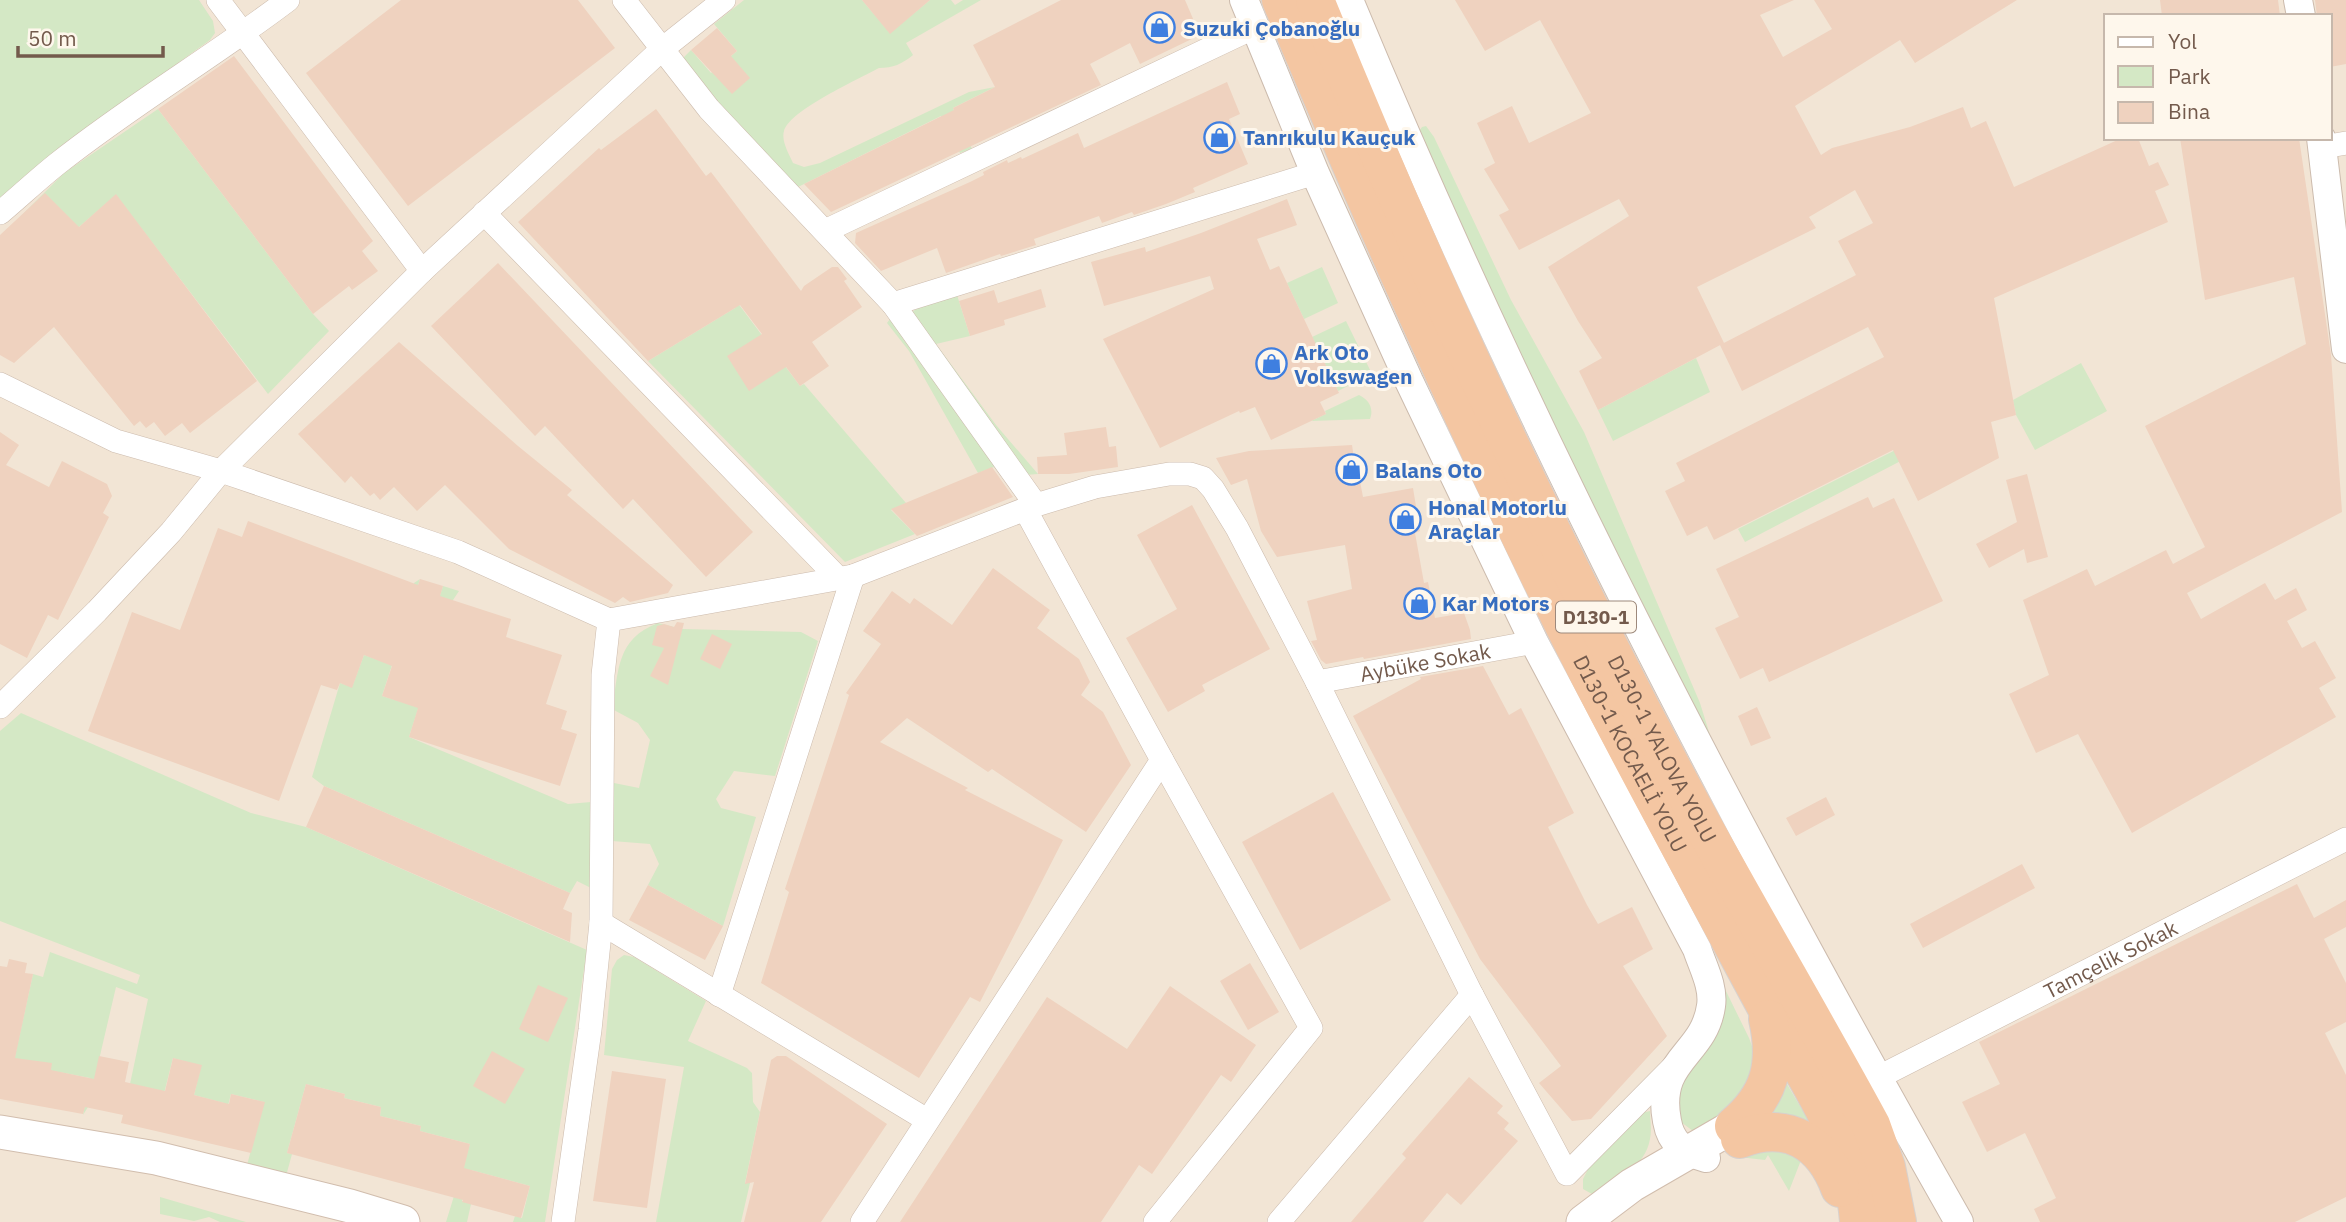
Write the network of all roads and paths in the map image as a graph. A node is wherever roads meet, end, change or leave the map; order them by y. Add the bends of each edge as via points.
1 (218, 0) edge
2 (288, 0) edge
3 (624, 0) edge
4 (724, 0) edge
5 (1244, 0) edge
6 (1281, 0) edge
7 (1315, 0) edge
8 (1349, 0) edge
9 (1255, 27) junction
10 (244, 34) junction
11 (661, 50) junction
12 (2330, 143) edge
13 (1315, 173) junction
14 (484, 213) junction
15 (0, 214) edge
16 (825, 231) junction
17 (422, 271) junction
18 (893, 304) junction
19 (2346, 349) edge
20 (0, 384) edge
21 (221, 471) junction
22 (1030, 507) junction
23 (846, 578) junction
24 (609, 620) junction
25 (1534, 642) junction
26 (1317, 682) junction
27 (0, 707) edge
28 (1162, 760) junction
29 (2346, 839) edge
30 (601, 923) junction
31 (719, 995) junction
32 (1472, 995) junction
33 (1765, 1004) junction
34 (1679, 1062) junction
35 (1877, 1078) junction
36 (928, 1120) junction
37 (0, 1132) edge
38 (1737, 1132) junction
39 (0, 1151) edge
40 (1697, 1156) junction
41 (337, 1222) edge
42 (403, 1222) edge
43 (563, 1222) edge
44 (862, 1222) edge
45 (1155, 1222) edge
46 (1279, 1222) edge
47 (1583, 1222) edge
48 (1606, 1222) edge
49 (1852, 1222) edge
50 (1859, 1222) edge
51 (1897, 1222) edge
52 (1959, 1222) edge

1 - 10 street
2 - 10 street
3 - 11 street
4 - 11 street
5 - 9 street
6 - 33 highway, D130-1 KOCAELİ YOLU / D130-1 via 1395,268 1514,522 1590,676
7 - 51 highway, D130-1 YALOVA YOLU / D130-1 via 1356,103 1549,526 1689,800 1871,1125 1886,1167
8 - 35 street via 1482,305 1610,574
9 - 13 street
9 - 16 street
10 - 15 street via 57,164
10 - 17 street
11 - 14 street
11 - 16 street via 709,109
12 - 19 street
13 - 18 street
13 - 25 street
14 - 17 street
14 - 23 street
16 - 18 street
17 - 21 street
18 - 22 street
20 - 21 street via 117,441
21 - 24 street via 458,552
21 - 27 street via 116,591
22 - 23 street
22 - 26 street via 1095,487 1169,474 1203,478 1232,520
22 - 28 street
23 - 24 street
23 - 31 street
24 - 30 street via 603,676
25 - 26 street, Aybüke Sokak
25 - 34 street via 1697,949 1710,984 1708,1021
26 - 32 street
28 - 36 street
28 - 45 street via 1311,1028
29 - 35 street, Tamçelik Sokak
30 - 31 street
30 - 43 street
31 - 36 street
32 - 34 street via 1567,1174
32 - 46 street
33 - 38 highway via 1773,1043 1772,1068 1757,1104
33 - 50 highway, D130-1 via 1833,1126 1852,1179
34 - 40 street via 1664,1091 1669,1133 1674,1142
35 - 52 street
36 - 44 street
37 - 42 main road via 156,1158
38 - 40 main road
38 - 49 highway via 1771,1131 1803,1139 1815,1148 1838,1182
39 - 41 main road via 152,1177
40 - 47 main road via 1632,1185
40 - 48 main road

